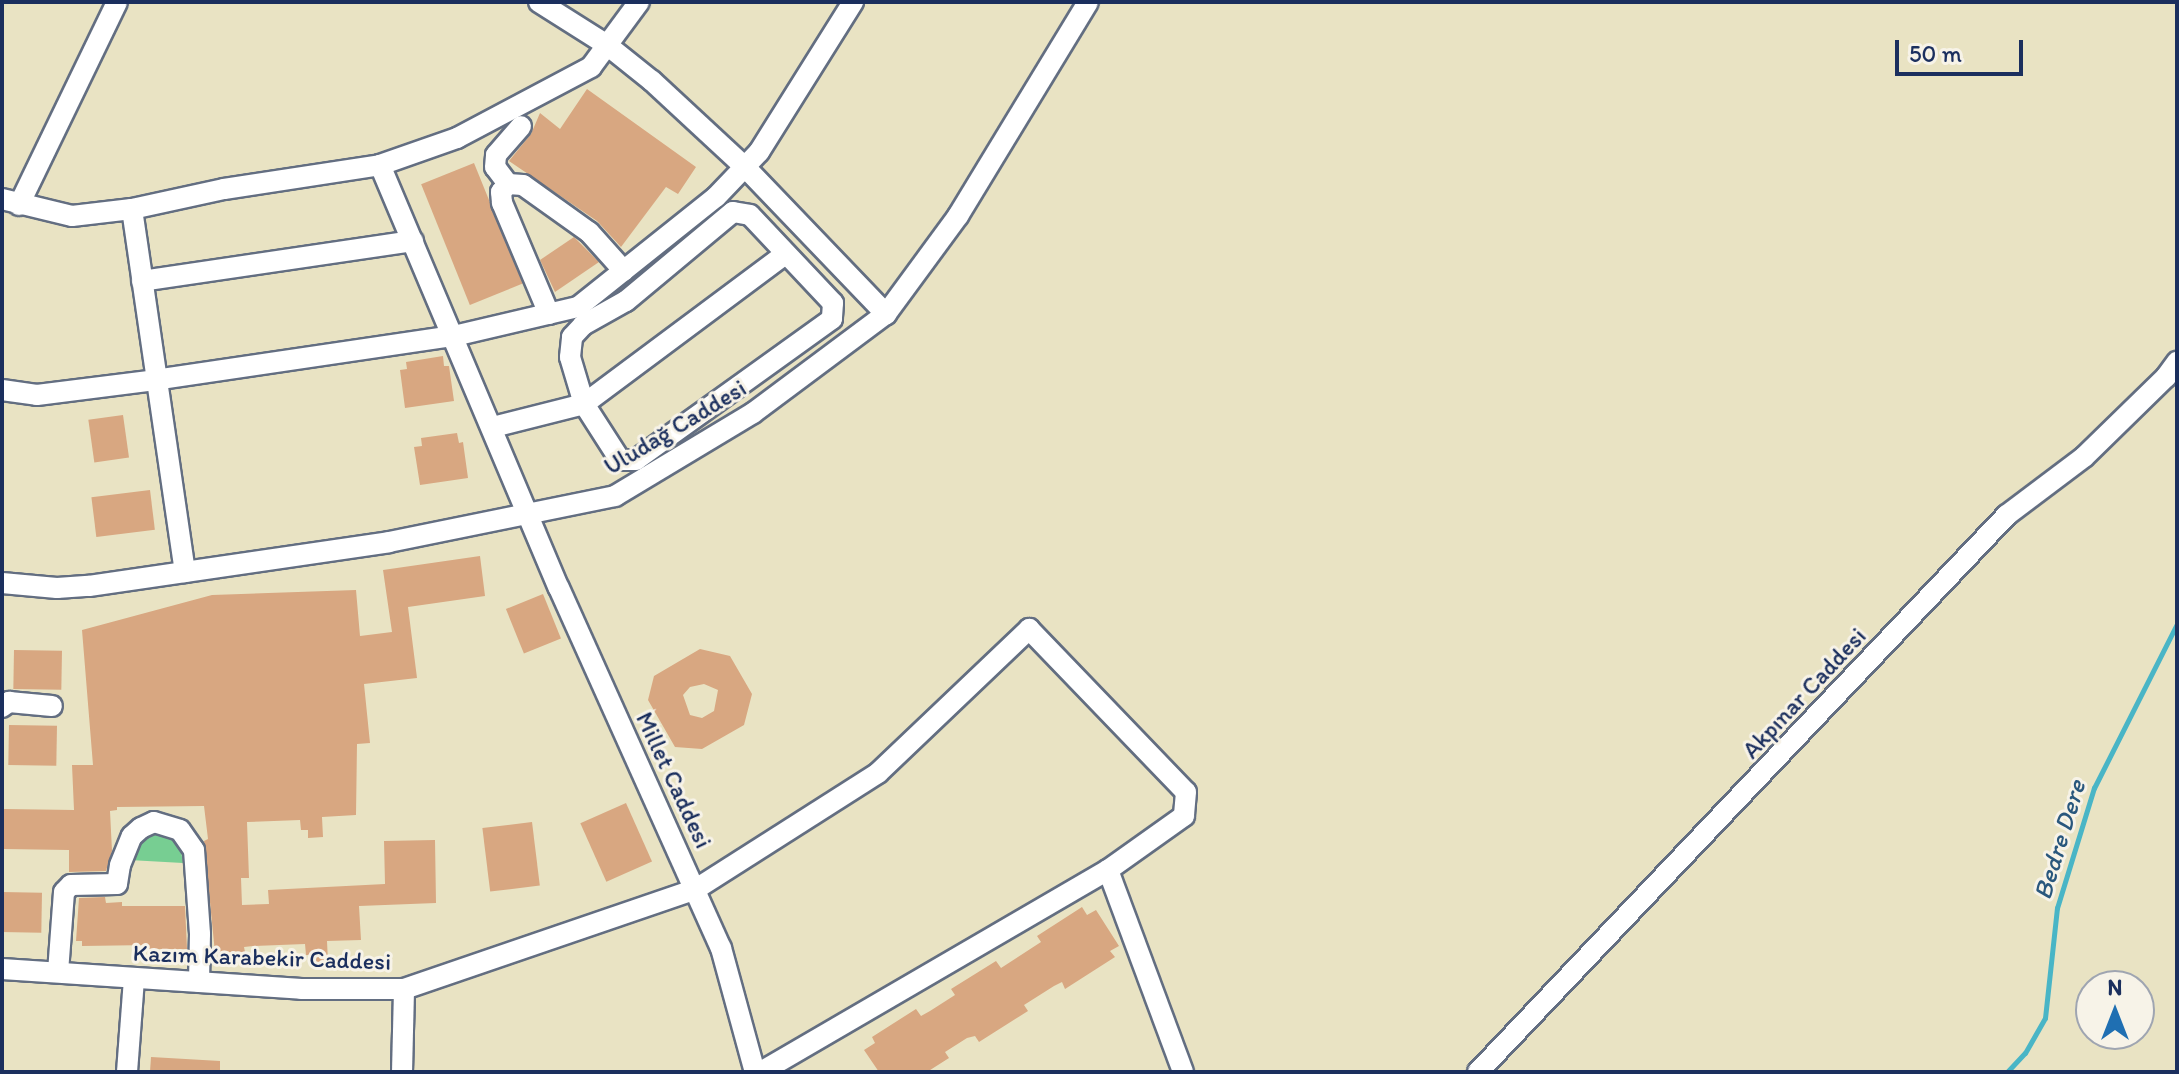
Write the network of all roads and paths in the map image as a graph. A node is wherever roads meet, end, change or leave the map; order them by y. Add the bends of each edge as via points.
1 (117, 2) edge
2 (539, 2) edge
3 (639, 2) edge
4 (853, 2) edge
5 (1088, 2) edge
6 (607, 45) junction
7 (521, 126) dead end
8 (380, 165) junction
9 (745, 167) junction
10 (508, 184) junction
11 (10, 202) edge
12 (132, 209) junction
13 (413, 241) junction
14 (784, 255) junction
15 (624, 271) junction
16 (142, 281) junction
17 (549, 314) junction
18 (886, 314) junction
19 (454, 336) junction
20 (2177, 362) edge
21 (155, 380) junction
22 (2, 390) edge
23 (584, 404) junction
24 (493, 427) junction
25 (531, 516) junction
26 (185, 572) junction
27 (2, 583) edge
28 (52, 706) dead end
29 (2, 707) edge
30 (1108, 870) junction
31 (696, 889) junction
32 (2, 969) edge
33 (58, 972) junction
34 (134, 978) junction
35 (199, 982) junction
36 (404, 989) junction
37 (127, 1072) edge
38 (402, 1072) edge
39 (758, 1072) edge
40 (1183, 1072) edge
41 (1478, 1072) edge

1 - 11 street
2 - 6 street
3 - 6 street
4 - 9 street
5 - 18 street, Uludağ Caddesi via 958,216
6 - 8 street via 591,67 457,138
6 - 9 street
7 - 10 street via 496,155 495,167
8 - 12 street
8 - 13 street, Millet Caddesi
9 - 15 street
9 - 18 street
10 - 15 street via 523,185 589,232
10 - 17 street via 501,192 502,203
11 - 12 street via 72,216
12 - 16 street
13 - 16 street
13 - 19 street, Millet Caddesi
14 - 23 street
14 - 23 street via 750,215 733,212 626,301 575,331 570,357
14 - 23 street via 833,303 832,319 636,460 620,460
15 - 17 street via 578,307
16 - 21 street
17 - 19 street
18 - 25 street, Uludağ Caddesi via 753,413 615,496
19 - 21 street
19 - 24 street, Millet Caddesi
20 - 41 street, Akpınar Caddesi via 2084,457 2007,515
21 - 22 street via 37,395
21 - 26 street
23 - 24 street
24 - 25 street, Millet Caddesi
25 - 26 street, Uludağ Caddesi
25 - 31 street, Millet Caddesi
26 - 27 street, Uludağ Caddesi via 57,588
28 - 29 street via 9,702
30 - 31 street, Kazım Karabekir Caddesi via 1184,816 1186,792 1029,629 878,773
30 - 39 street
30 - 40 street
31 - 36 street, Kazım Karabekir Caddesi
31 - 39 street, Millet Caddesi via 721,948
32 - 33 street, Kazım Karabekir Caddesi
33 - 34 street, Kazım Karabekir Caddesi
33 - 35 street via 64,892 71,885 117,884 132,836 154,822 180,830 194,850
34 - 35 street, Kazım Karabekir Caddesi
34 - 37 street
35 - 36 street, Kazım Karabekir Caddesi
36 - 38 street

